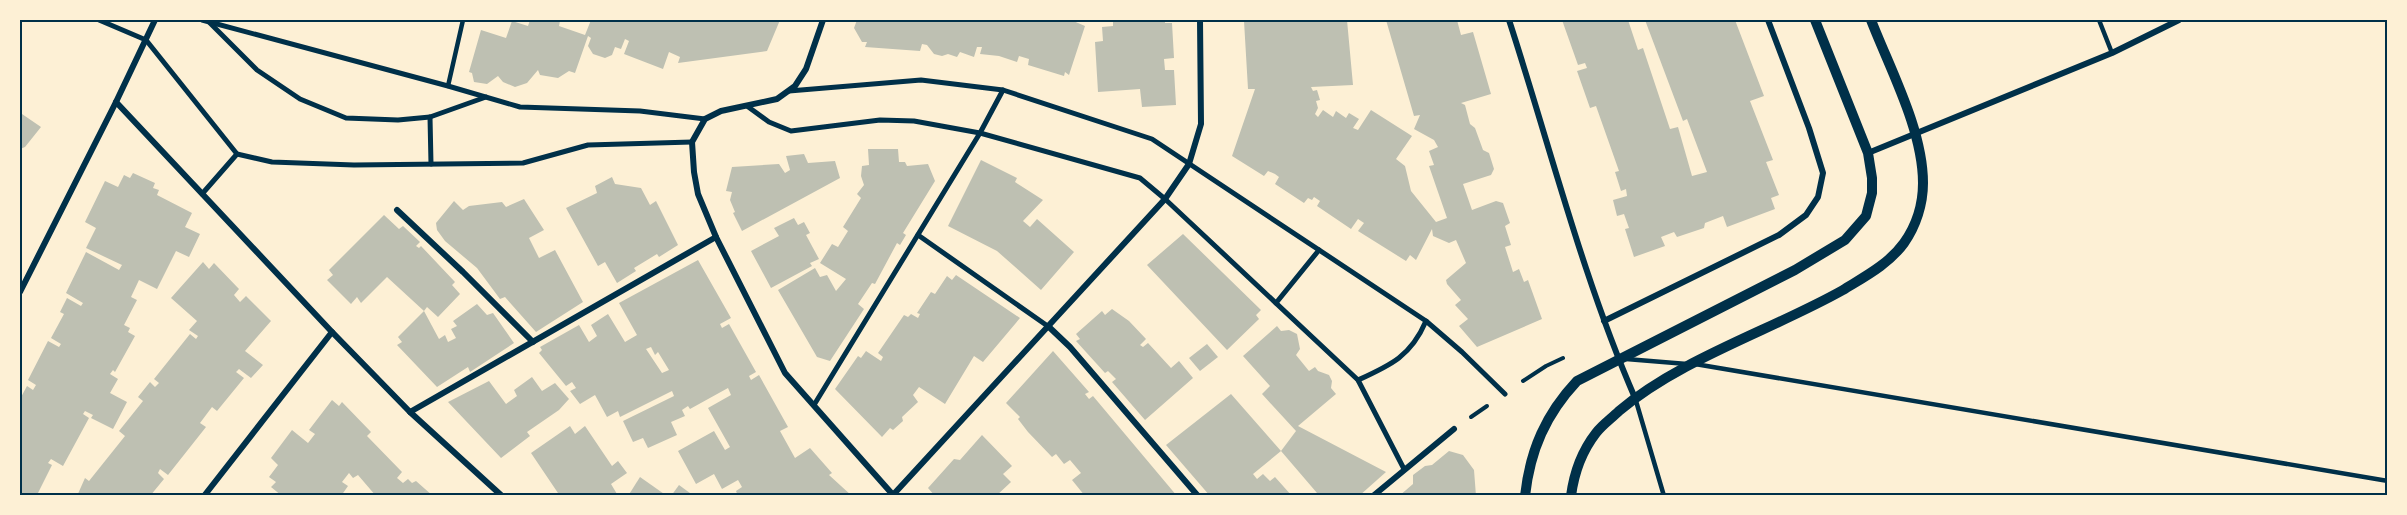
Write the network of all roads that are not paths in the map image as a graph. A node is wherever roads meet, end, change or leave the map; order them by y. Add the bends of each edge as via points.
1 (99, 20) edge
2 (155, 20) edge
3 (201, 20) edge
4 (463, 20) edge
5 (823, 20) edge
6 (1200, 20) edge
7 (1509, 20) edge
8 (1768, 20) edge
9 (1815, 20) edge
10 (1871, 20) edge
11 (2099, 20) edge
12 (2180, 20) edge
13 (208, 21) junction
14 (146, 40) junction
15 (2112, 54) junction
16 (448, 86) junction
17 (1003, 90) junction
18 (787, 91) junction
19 (486, 97) junction
20 (116, 102) junction
21 (747, 106) junction
22 (430, 117) junction
23 (705, 119) junction
24 (980, 133) junction
25 (1916, 134) junction
26 (692, 142) junction
27 (1868, 153) junction
28 (237, 154) junction
29 (431, 164) junction
30 (1189, 164) junction
31 (202, 194) junction
32 (1165, 198) junction
33 (398, 210) dead end
34 (918, 235) junction
35 (716, 237) junction
36 (1319, 250) junction
37 (20, 292) edge
38 (1276, 303) junction
39 (1426, 321) junction
40 (1604, 321) junction
41 (1049, 327) junction
42 (332, 332) junction
43 (533, 342) junction
44 (1618, 359) junction
45 (1694, 364) junction
46 (1358, 380) junction
47 (1505, 394) road end
48 (1635, 398) junction
49 (813, 405) junction
50 (410, 412) junction
51 (1455, 429) road end
52 (1404, 469) junction
53 (2388, 481) edge
54 (204, 495) edge
55 (502, 495) edge
56 (893, 495) edge
57 (1198, 495) edge
58 (1373, 495) edge
59 (1525, 495) edge
60 (1571, 495) edge
61 (1664, 495) edge

1 - 14 street
2 - 14 street
3 - 13 street
4 - 16 lane
5 - 18 street via 806,69
6 - 30 street via 1201,124
7 - 40 street
8 - 40 street via 1823,173 1818,197 1806,215 1779,235
9 - 27 street
10 - 25 street
11 - 15 lane
12 - 15 street
13 - 16 street
13 - 22 street via 257,70 300,99 346,118
14 - 20 street
14 - 28 street
15 - 25 street
16 - 19 street
17 - 18 street via 921,80
17 - 24 street
17 - 30 street via 1152,139
18 - 21 street via 777,99
19 - 22 street
19 - 23 street via 520,107 640,111
20 - 31 street
20 - 37 street
21 - 23 street
21 - 24 street via 769,122 791,131 880,120 914,121
22 - 29 street
23 - 26 street
24 - 32 street via 1140,178
24 - 34 street
25 - 27 street
25 - 45 street via 1923,185 1913,228 1903,245 1847,287
26 - 29 street via 588,145 523,163
26 - 35 street via 698,194
27 - 44 street via 1872,178 1870,204 1862,222 1845,240 1795,270
28 - 29 street via 272,162
28 - 31 street
30 - 32 street
30 - 36 street
31 - 42 street
32 - 38 street
32 - 41 street
33 - 43 street
34 - 41 street
34 - 49 street
35 - 43 street
35 - 49 street via 785,373
36 - 38 street
36 - 39 street
38 - 46 street
39 - 46 street via 1406,354
39 - 47 street
40 - 44 street
41 - 56 street
41 - 57 street via 1070,346
42 - 50 street
42 - 54 street
43 - 50 street
44 - 45 lane
44 - 48 street
44 - 59 street via 1577,381 1561,398 1534,449
45 - 48 street
45 - 53 lane
46 - 52 street
48 - 60 street via 1596,431 1582,454
48 - 61 lane
49 - 56 street
50 - 55 street
51 - 52 street
52 - 58 street

